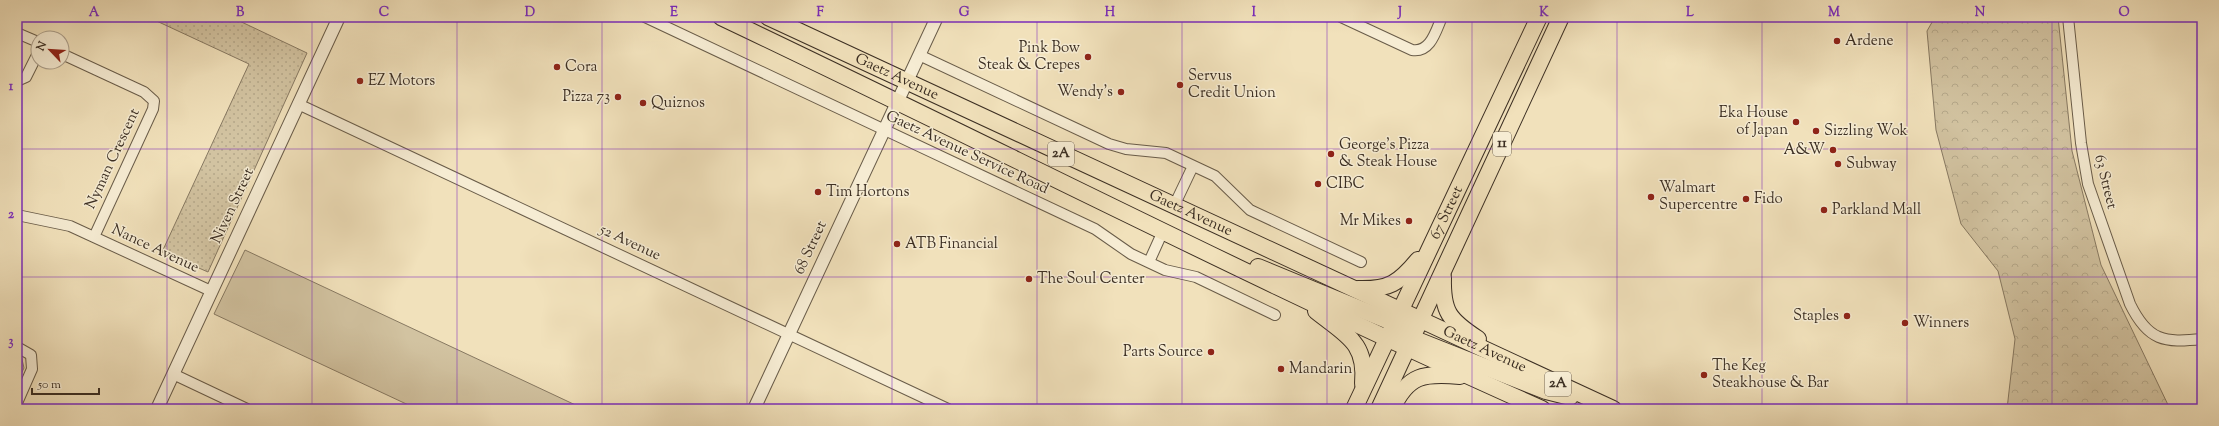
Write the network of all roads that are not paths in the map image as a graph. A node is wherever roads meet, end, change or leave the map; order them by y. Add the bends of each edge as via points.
1 (339, 17) edge
2 (645, 17) edge
3 (721, 17) edge
4 (768, 17) edge
5 (937, 17) edge
6 (1340, 17) edge
7 (1442, 17) edge
8 (1539, 17) edge
9 (1561, 17) edge
10 (2068, 17) edge
11 (17, 33) edge
12 (30, 39) edge
13 (919, 55) junction
14 (70, 58) edge
15 (30, 69) edge
16 (1514, 69) junction
17 (17, 81) edge
18 (906, 82) junction
19 (898, 100) junction
20 (298, 104) junction
21 (884, 131) junction
22 (1192, 166) junction
23 (1466, 169) junction
24 (1488, 174) junction
25 (1174, 206) junction
26 (17, 215) edge
27 (1163, 232) junction
28 (94, 237) junction
29 (1458, 237) junction
30 (1432, 243) junction
31 (1149, 262) junction
32 (1361, 262) dead end
33 (1232, 266) junction
34 (1443, 271) junction
35 (1354, 289) junction
36 (211, 291) junction
37 (1295, 294) junction
38 (1275, 315) dead end
39 (1397, 317) junction
40 (1420, 320) junction
41 (789, 334) junction
42 (1386, 338) junction
43 (2202, 339) edge
44 (1409, 343) junction
45 (17, 347) edge
46 (1512, 362) junction
47 (173, 374) junction
48 (1471, 378) junction
49 (1362, 392) junction
50 (17, 403) edge
51 (1609, 407) edge
52 (157, 409) edge
53 (247, 409) edge
54 (754, 409) edge
55 (948, 409) edge
56 (1354, 409) edge
57 (1379, 409) edge
58 (1392, 409) edge
59 (1542, 409) edge

1 - 20 street, Niven Street
2 - 21 street, Gaetz Avenue Service Road
3 - 19 main road, Gaetz Avenue / 2A
4 - 18 main road, Gaetz Avenue / 2A
5 - 13 street, 68 Street
6 - 7 street via 1409,49 1419,51 1429,44
8 - 16 main road, 67 Street / 11
9 - 24 main road, 67 Street / 11
10 - 43 street, 63 Street via 2081,143 2088,184 2130,304 2144,327 2159,337 2173,342
11 - 12 street
13 - 18 street, 68 Street
13 - 22 street via 1109,144 1126,149 1166,153
14 - 28 street, Nyman Crescent via 144,92 154,101
15 - 17 street via 26,77
16 - 23 main road, 67 Street / 11
16 - 24 main road via 1509,99 1484,155 1483,165
18 - 19 street, 68 Street
18 - 25 main road, Gaetz Avenue / 2A
19 - 21 street, 68 Street
19 - 27 main road, Gaetz Avenue / 2A
20 - 36 street, Niven Street
20 - 41 street, 52 Avenue
21 - 31 street, Gaetz Avenue Service Road via 1095,229 1126,251
21 - 41 street, 68 Street
22 - 25 street
22 - 32 street via 1220,179 1254,212
23 - 29 main road via 1472,174 1472,179 1462,209
23 - 30 main road, 67 Street / 11
24 - 29 main road, 67 Street / 11
25 - 35 main road, Gaetz Avenue / 2A
26 - 28 street, Nance Avenue via 59,223
27 - 31 street
27 - 33 main road, Gaetz Avenue / 2A
28 - 36 street, Nance Avenue
29 - 34 main road, 67 Street / 11
30 - 35 main road via 1398,281 1379,290
30 - 39 main road, 67 Street / 11
31 - 38 street, Gaetz Avenue Service Road via 1165,270 1196,277
33 - 37 main road, Gaetz Avenue / 2A
33 - 39 main road via 1261,267
34 - 40 main road, 67 Street / 11
34 - 46 main road via 1442,298 1448,313 1463,329
35 - 39 main road, Gaetz Avenue / 2A
36 - 47 street, Niven Street
37 - 42 main road, Gaetz Avenue / 2A
37 - 49 main road via 1358,346 1364,364
39 - 40 main road via 1408,324
39 - 42 main road, 67 Street / 11
40 - 44 main road, 67 Street / 11
40 - 46 main road, Gaetz Avenue / 2A
41 - 54 street, 68 Street
41 - 55 street, 52 Avenue
42 - 44 main road
42 - 49 main road, 67 Street / 11
44 - 48 main road, Gaetz Avenue / 2A
44 - 51 main road via 1546,391
44 - 57 main road, 67 Street / 11
45 - 50 street via 31,355 33,363
46 - 51 main road, Gaetz Avenue / 2A
47 - 52 street, Niven Street
47 - 53 street
48 - 58 main road via 1434,374 1417,378 1403,390
48 - 59 main road, Gaetz Avenue / 2A
49 - 56 main road, 67 Street / 11

